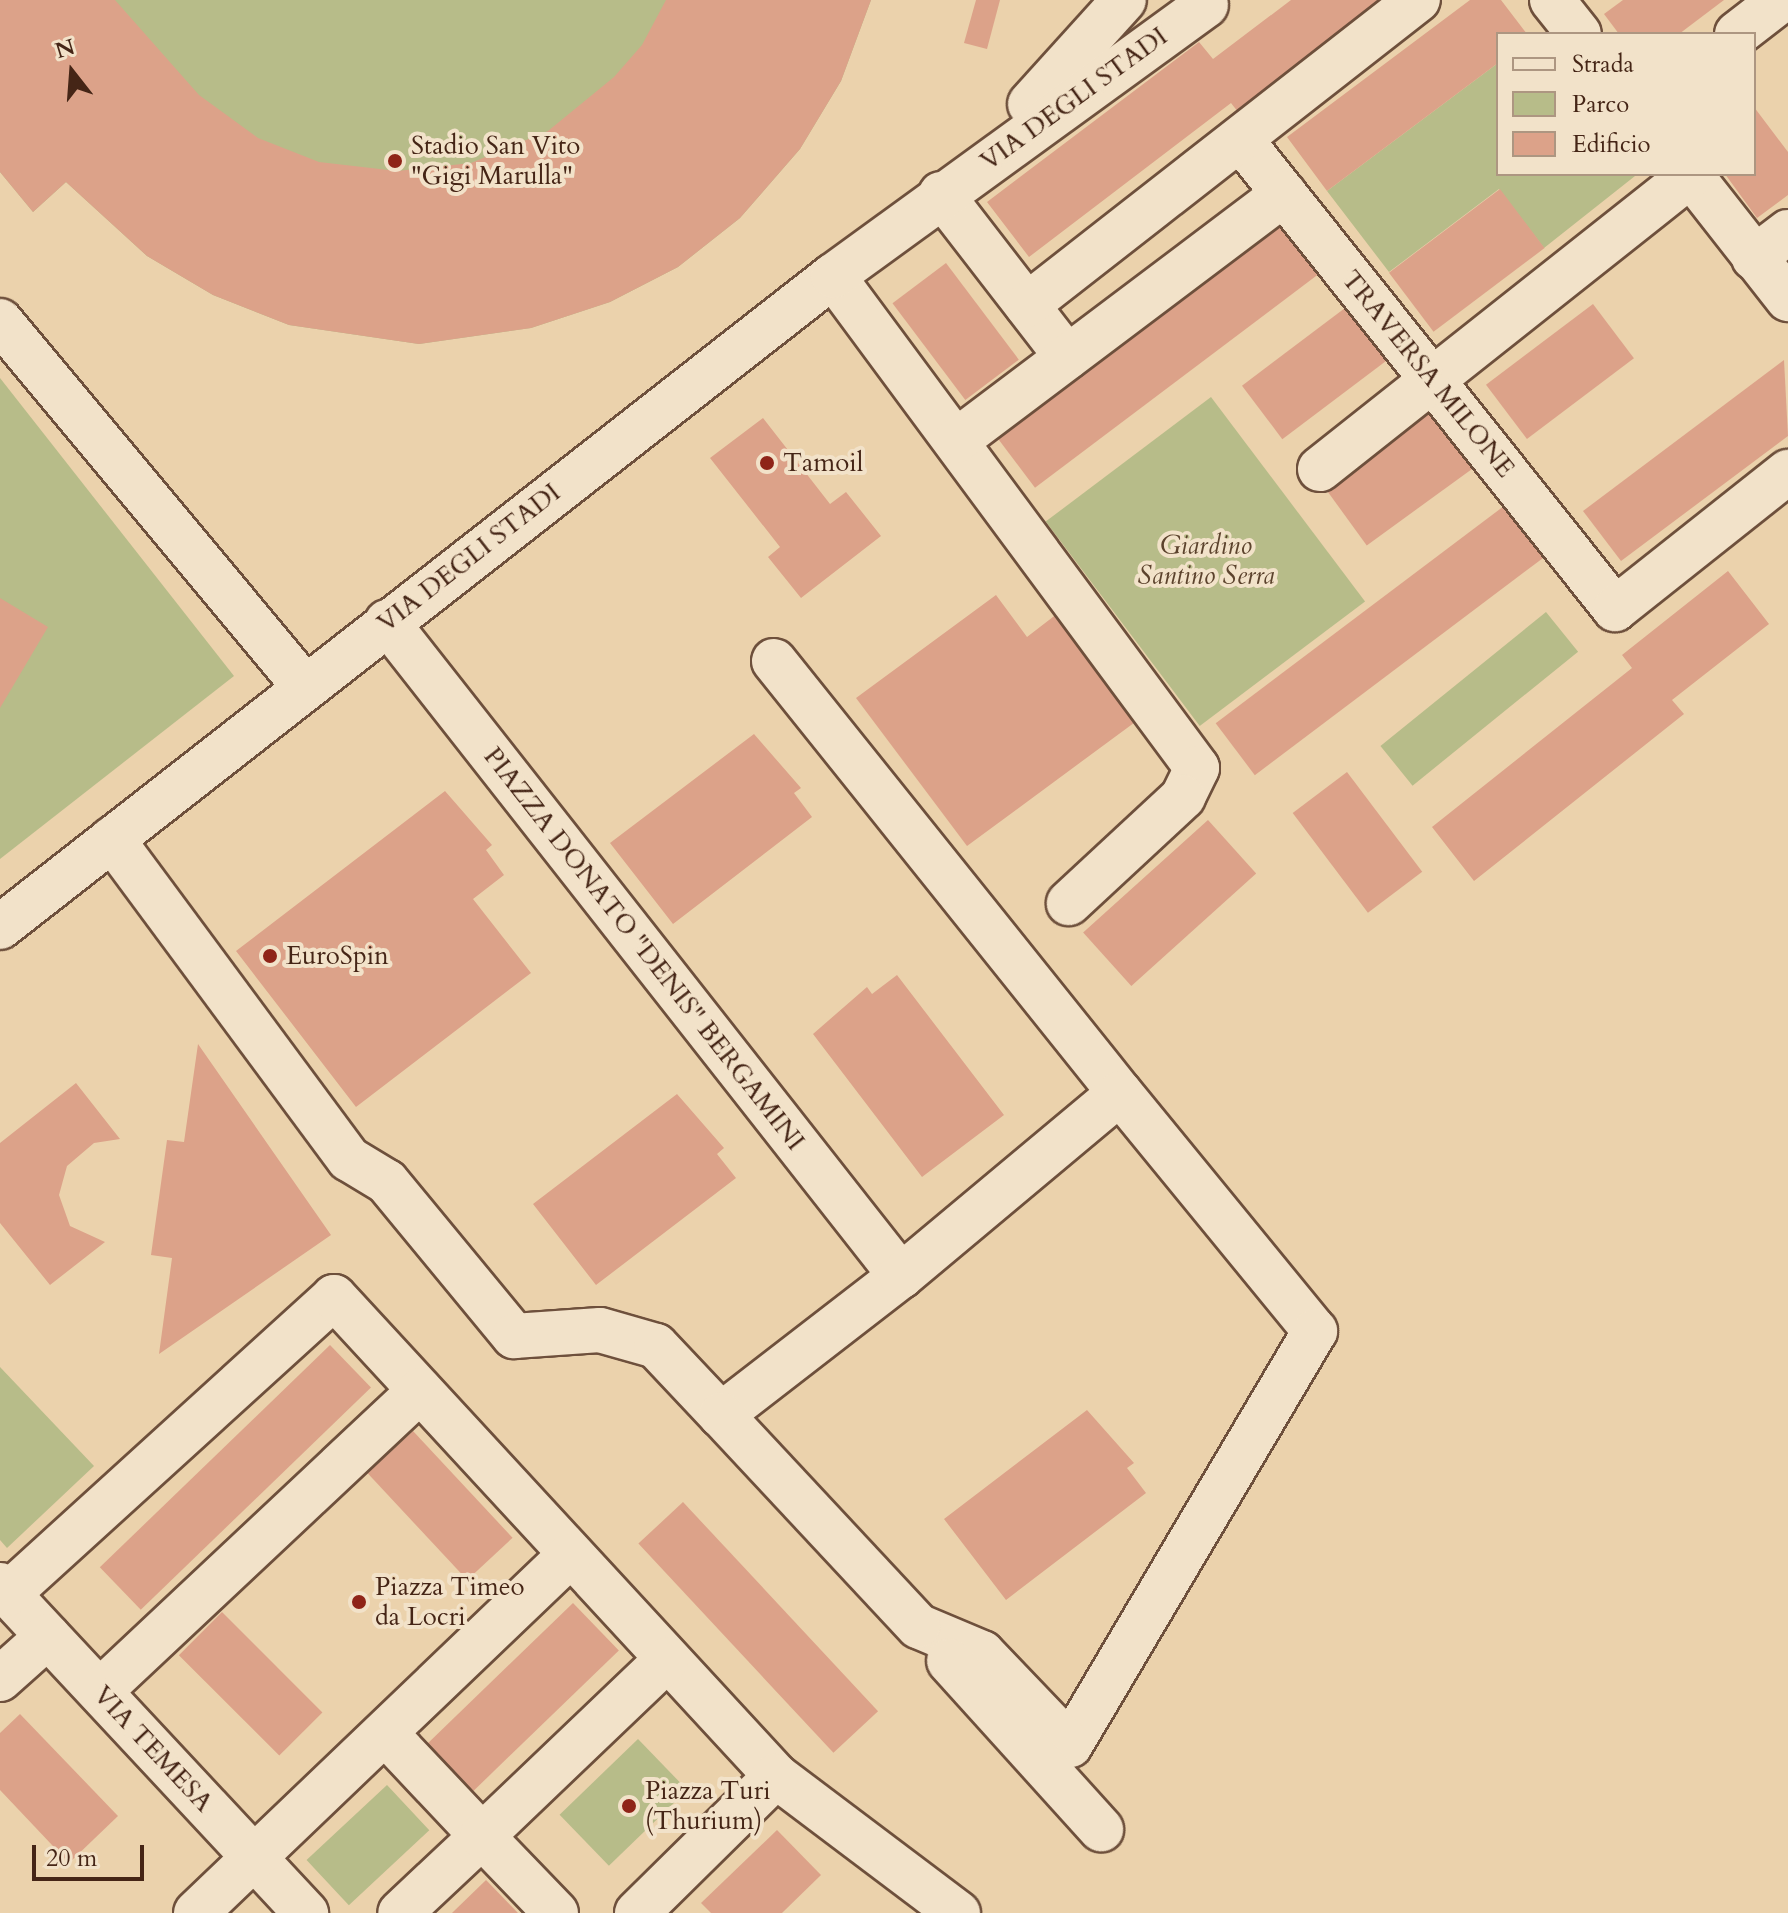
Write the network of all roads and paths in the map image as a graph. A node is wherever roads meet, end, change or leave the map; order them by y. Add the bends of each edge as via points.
1 (1124, 0) edge
2 (1418, 0) edge
3 (1781, 0) edge
4 (1203, 2) edge
5 (1740, 32) edge
6 (1241, 140) junction
7 (1690, 176) edge
8 (1692, 176) edge
9 (941, 194) junction
10 (1284, 194) junction
11 (1771, 245) edge
12 (833, 276) junction
13 (1788, 299) edge
14 (1027, 305) junction
15 (0, 321) edge
16 (1067, 357) junction
17 (1433, 381) junction
18 (956, 441) junction
19 (1320, 469) dead end
20 (1788, 472) edge
21 (387, 622) junction
22 (774, 661) dead end
23 (304, 686) junction
24 (112, 839) junction
25 (1069, 903) dead end
26 (0, 927) edge
27 (1120, 1093) junction
28 (901, 1276) junction
29 (420, 1391) junction
30 (721, 1415) junction
31 (569, 1556) junction
32 (4, 1589) edge
33 (918, 1626) junction
34 (48, 1636) junction
35 (666, 1660) junction
36 (0, 1679) edge
37 (100, 1691) junction
38 (386, 1734) junction
39 (776, 1776) junction
40 (1101, 1829) dead end
41 (482, 1836) junction
42 (255, 1860) junction
43 (414, 1900) edge
44 (196, 1913) edge
45 (306, 1913) edge
46 (556, 1913) edge
47 (637, 1913) edge
48 (958, 1913) edge

1 - 9 street, VIA DEGLI STADI via 1078,57
2 - 6 street
3 - 5 street
4 - 9 street, VIA DEGLI STADI
6 - 10 street, TRAVERSA MILONE
6 - 14 street
7 - 17 street
8 - 11 street
9 - 12 street, VIA DEGLI STADI
9 - 14 street
10 - 16 street
10 - 17 street, TRAVERSA MILONE
11 - 13 street
12 - 18 street
12 - 21 street, VIA DEGLI STADI
14 - 16 street
15 - 23 street
16 - 18 street
17 - 19 street
17 - 20 street, TRAVERSA MILONE via 1615,609
18 - 25 street via 1197,768 1183,797
21 - 23 street, VIA DEGLI STADI
21 - 28 street, PIAZZA DONATO "DENIS" BERGAMINI
22 - 27 street
23 - 24 street, VIA DEGLI STADI
24 - 26 street, VIA DEGLI STADI
24 - 30 street via 349,1159 387,1182 514,1336 600,1330 656,1346
27 - 28 street
27 - 33 street via 1315,1331 1070,1745 982,1653
28 - 30 street
29 - 31 street
29 - 32 street via 334,1297
29 - 37 street
30 - 33 street
31 - 35 street
31 - 38 street
32 - 34 street, VIA TEMESA
33 - 40 street
34 - 36 street
34 - 37 street, VIA TEMESA
35 - 39 street
35 - 41 street
37 - 42 street, VIA TEMESA
38 - 41 street
38 - 42 street
39 - 47 street
39 - 48 street
41 - 43 street
41 - 46 street
42 - 44 street
42 - 45 street, VIA TEMESA

